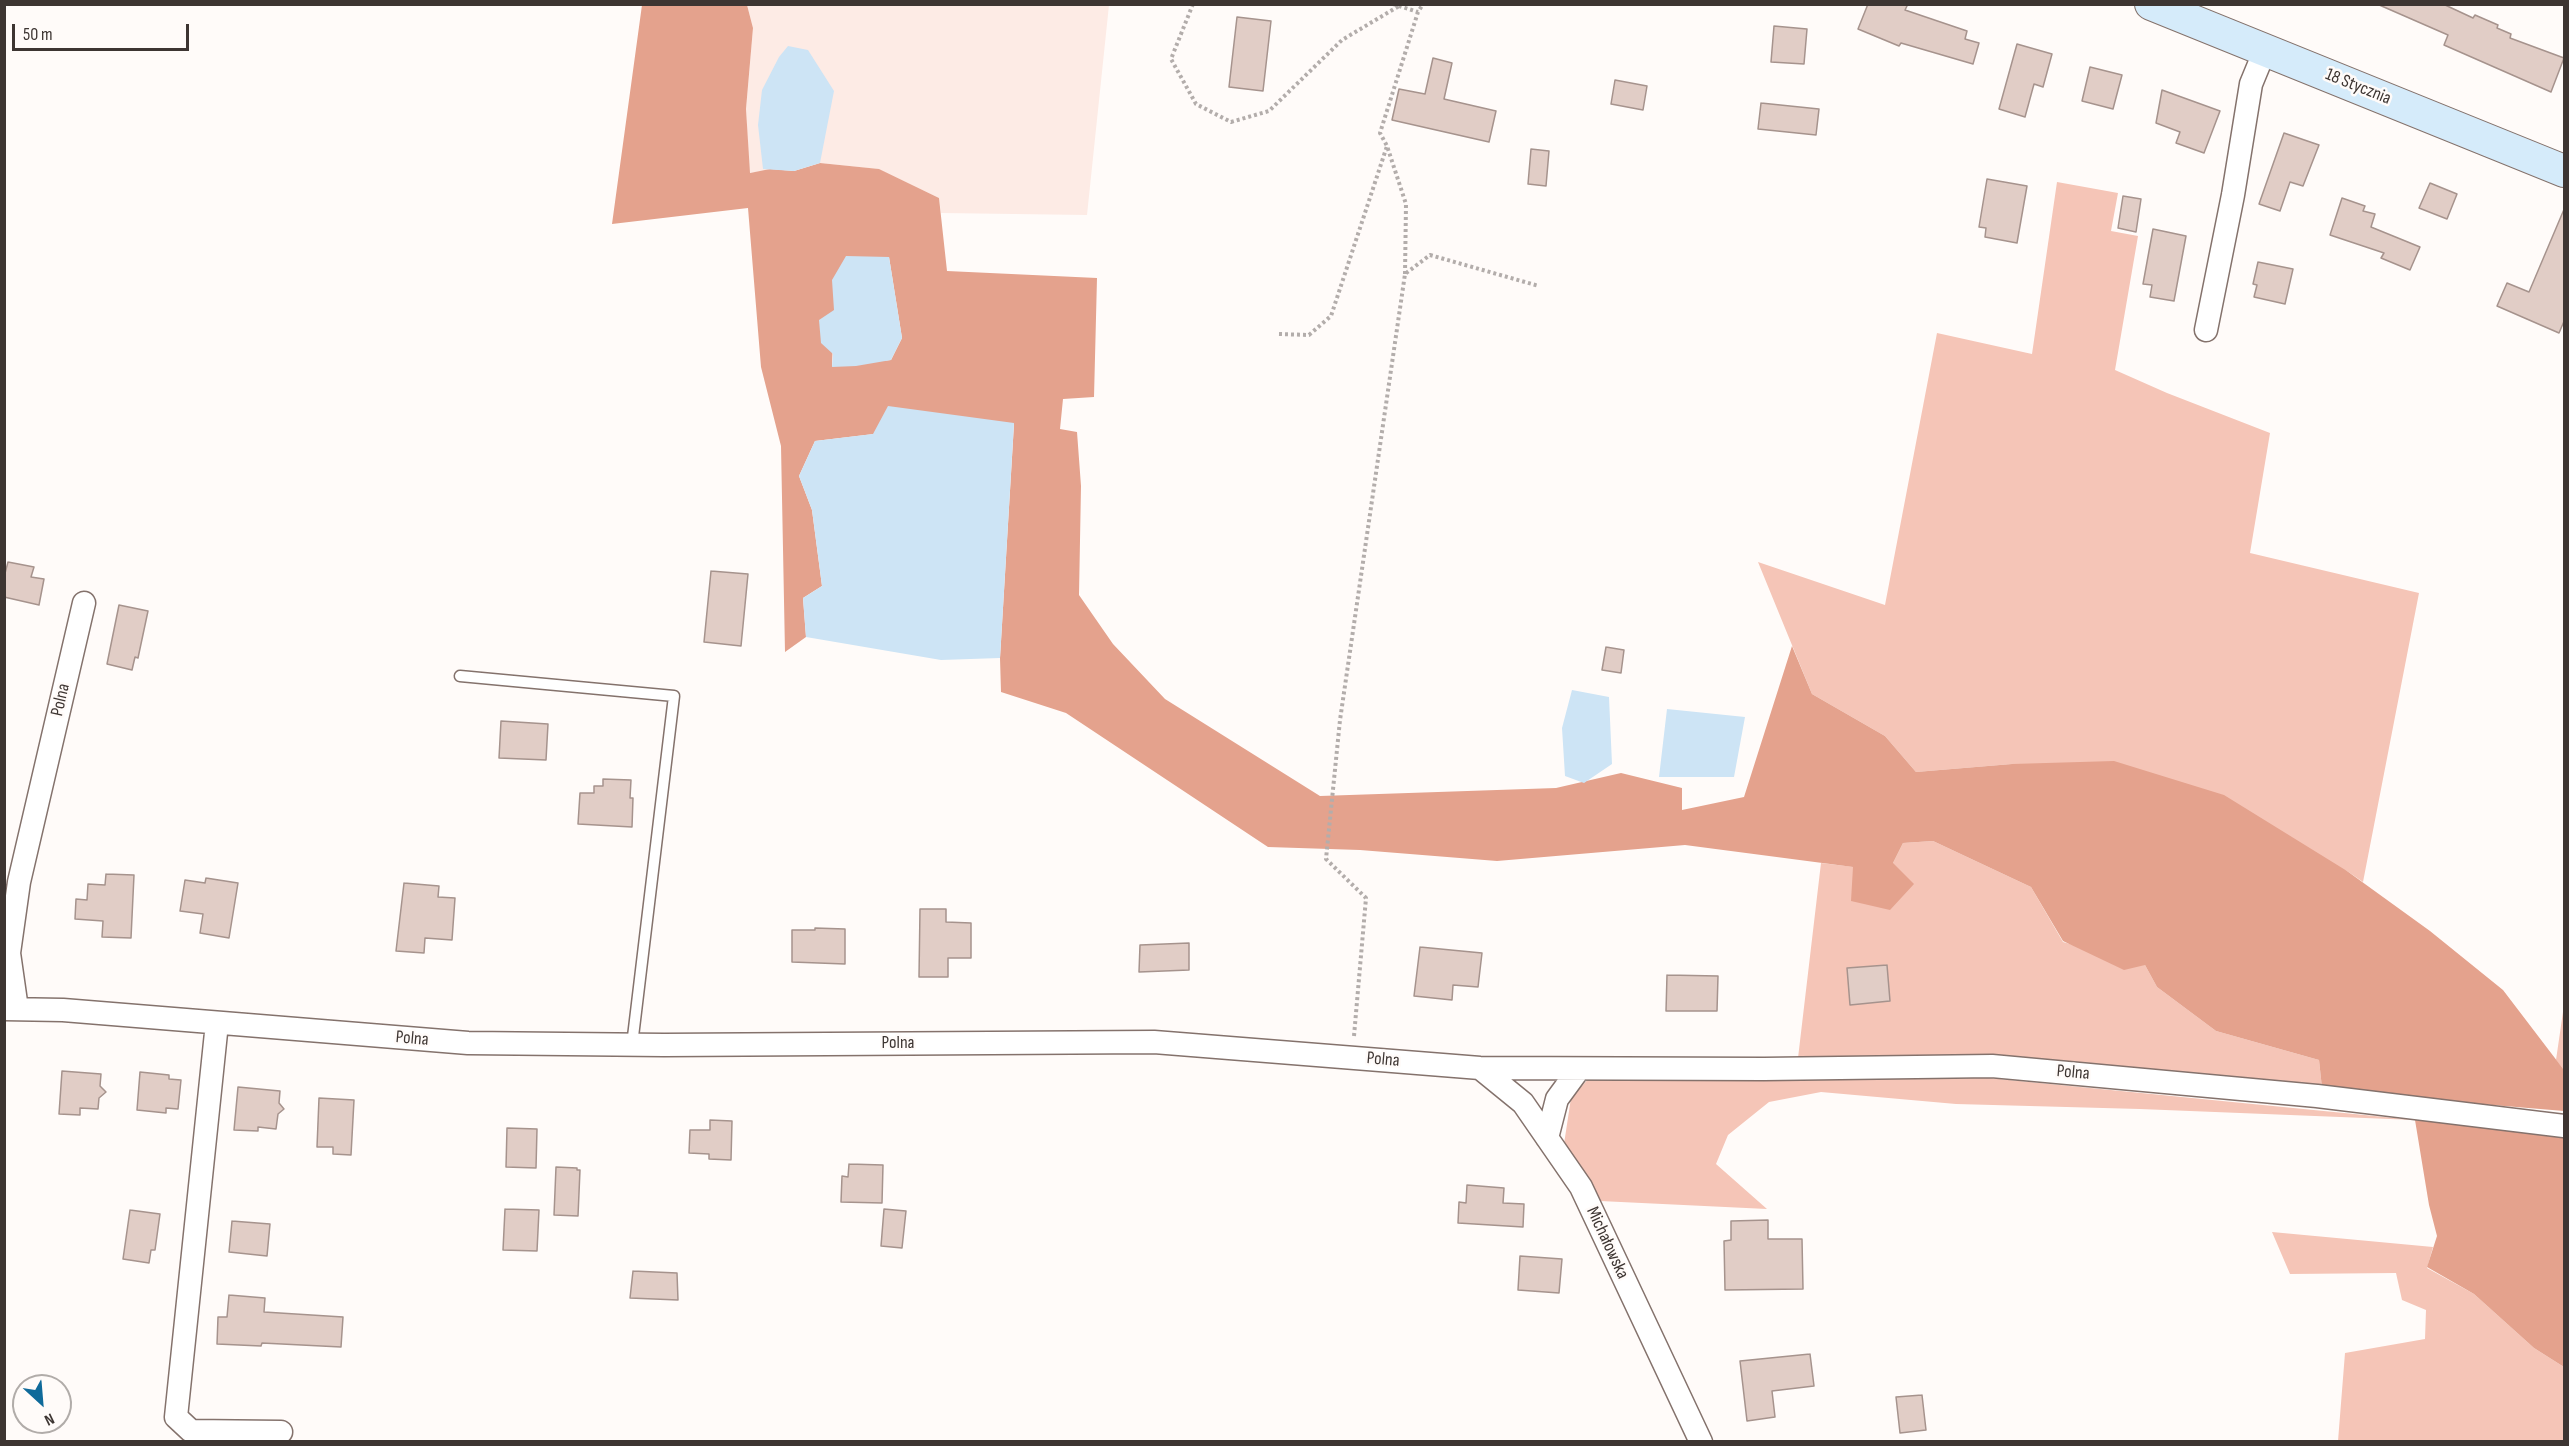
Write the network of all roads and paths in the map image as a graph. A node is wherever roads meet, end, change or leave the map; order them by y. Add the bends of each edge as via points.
1 (1193, 4) edge
2 (1393, 4) edge
3 (1423, 4) edge
4 (2151, 4) edge
5 (1399, 6) junction
6 (1419, 12) junction
7 (2265, 50) junction
8 (1387, 146) junction
9 (2565, 171) edge
10 (1405, 274) junction
11 (1539, 286) dead end
12 (2206, 330) dead end
13 (1279, 334) dead end
14 (84, 603) dead end
15 (460, 676) dead end
16 (11, 1009) edge
17 (217, 1023) junction
18 (632, 1045) junction
19 (1353, 1058) junction
20 (1480, 1068) junction
21 (1579, 1069) junction
22 (2565, 1126) edge
23 (1547, 1138) junction
24 (281, 1432) dead end
25 (1701, 1442) edge

1 - 5 path via 1171,59 1196,104 1231,122 1269,111 1342,40
2 - 5 path
3 - 6 path
4 - 7 street, 18 Stycznia
5 - 6 path
6 - 8 path via 1380,133
7 - 9 street, 18 Stycznia
7 - 12 street via 2251,84
8 - 10 path via 1406,204
8 - 13 path via 1331,316 1309,335
10 - 11 path via 1430,255
10 - 19 path via 1340,720 1326,859 1366,898
14 - 16 street, Polna via 19,882 9,954
15 - 18 lane via 674,696
16 - 17 street, Polna
17 - 18 street, Polna via 468,1043
17 - 24 street via 176,1417 192,1431
18 - 19 street, Polna via 1154,1042
19 - 20 street, Polna
20 - 21 street, Polna
20 - 23 street, Michałowska via 1523,1103
21 - 22 street, Polna via 1992,1066 2317,1096
21 - 23 street via 1557,1099
23 - 25 street, Michałowska via 1581,1187

